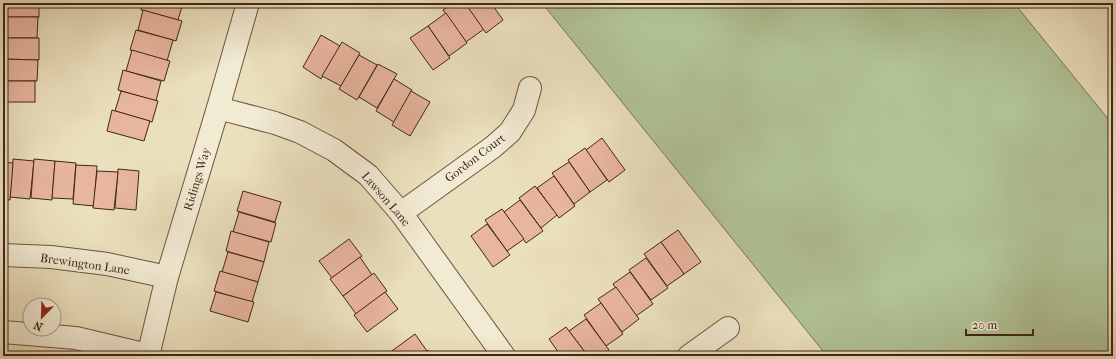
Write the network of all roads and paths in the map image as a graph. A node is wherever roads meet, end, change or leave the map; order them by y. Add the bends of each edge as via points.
1 (248, 3) edge
2 (530, 88) dead end
3 (218, 108) junction
4 (401, 213) junction
5 (3, 256) edge
6 (166, 278) junction
7 (728, 328) dead end
8 (3, 332) edge
9 (149, 356) edge
10 (504, 356) edge
11 (689, 356) edge

1 - 3 street, Ridings Way
2 - 4 street, Gordon Court via 524,110 510,132
3 - 4 street, Lawson Lane via 300,132 334,150 368,175
3 - 6 street, Ridings Way
4 - 10 street, Lawson Lane
5 - 6 street, Brewington Lane via 51,257 107,264
6 - 9 street, Ridings Way
7 - 11 street
8 - 9 street via 76,338

